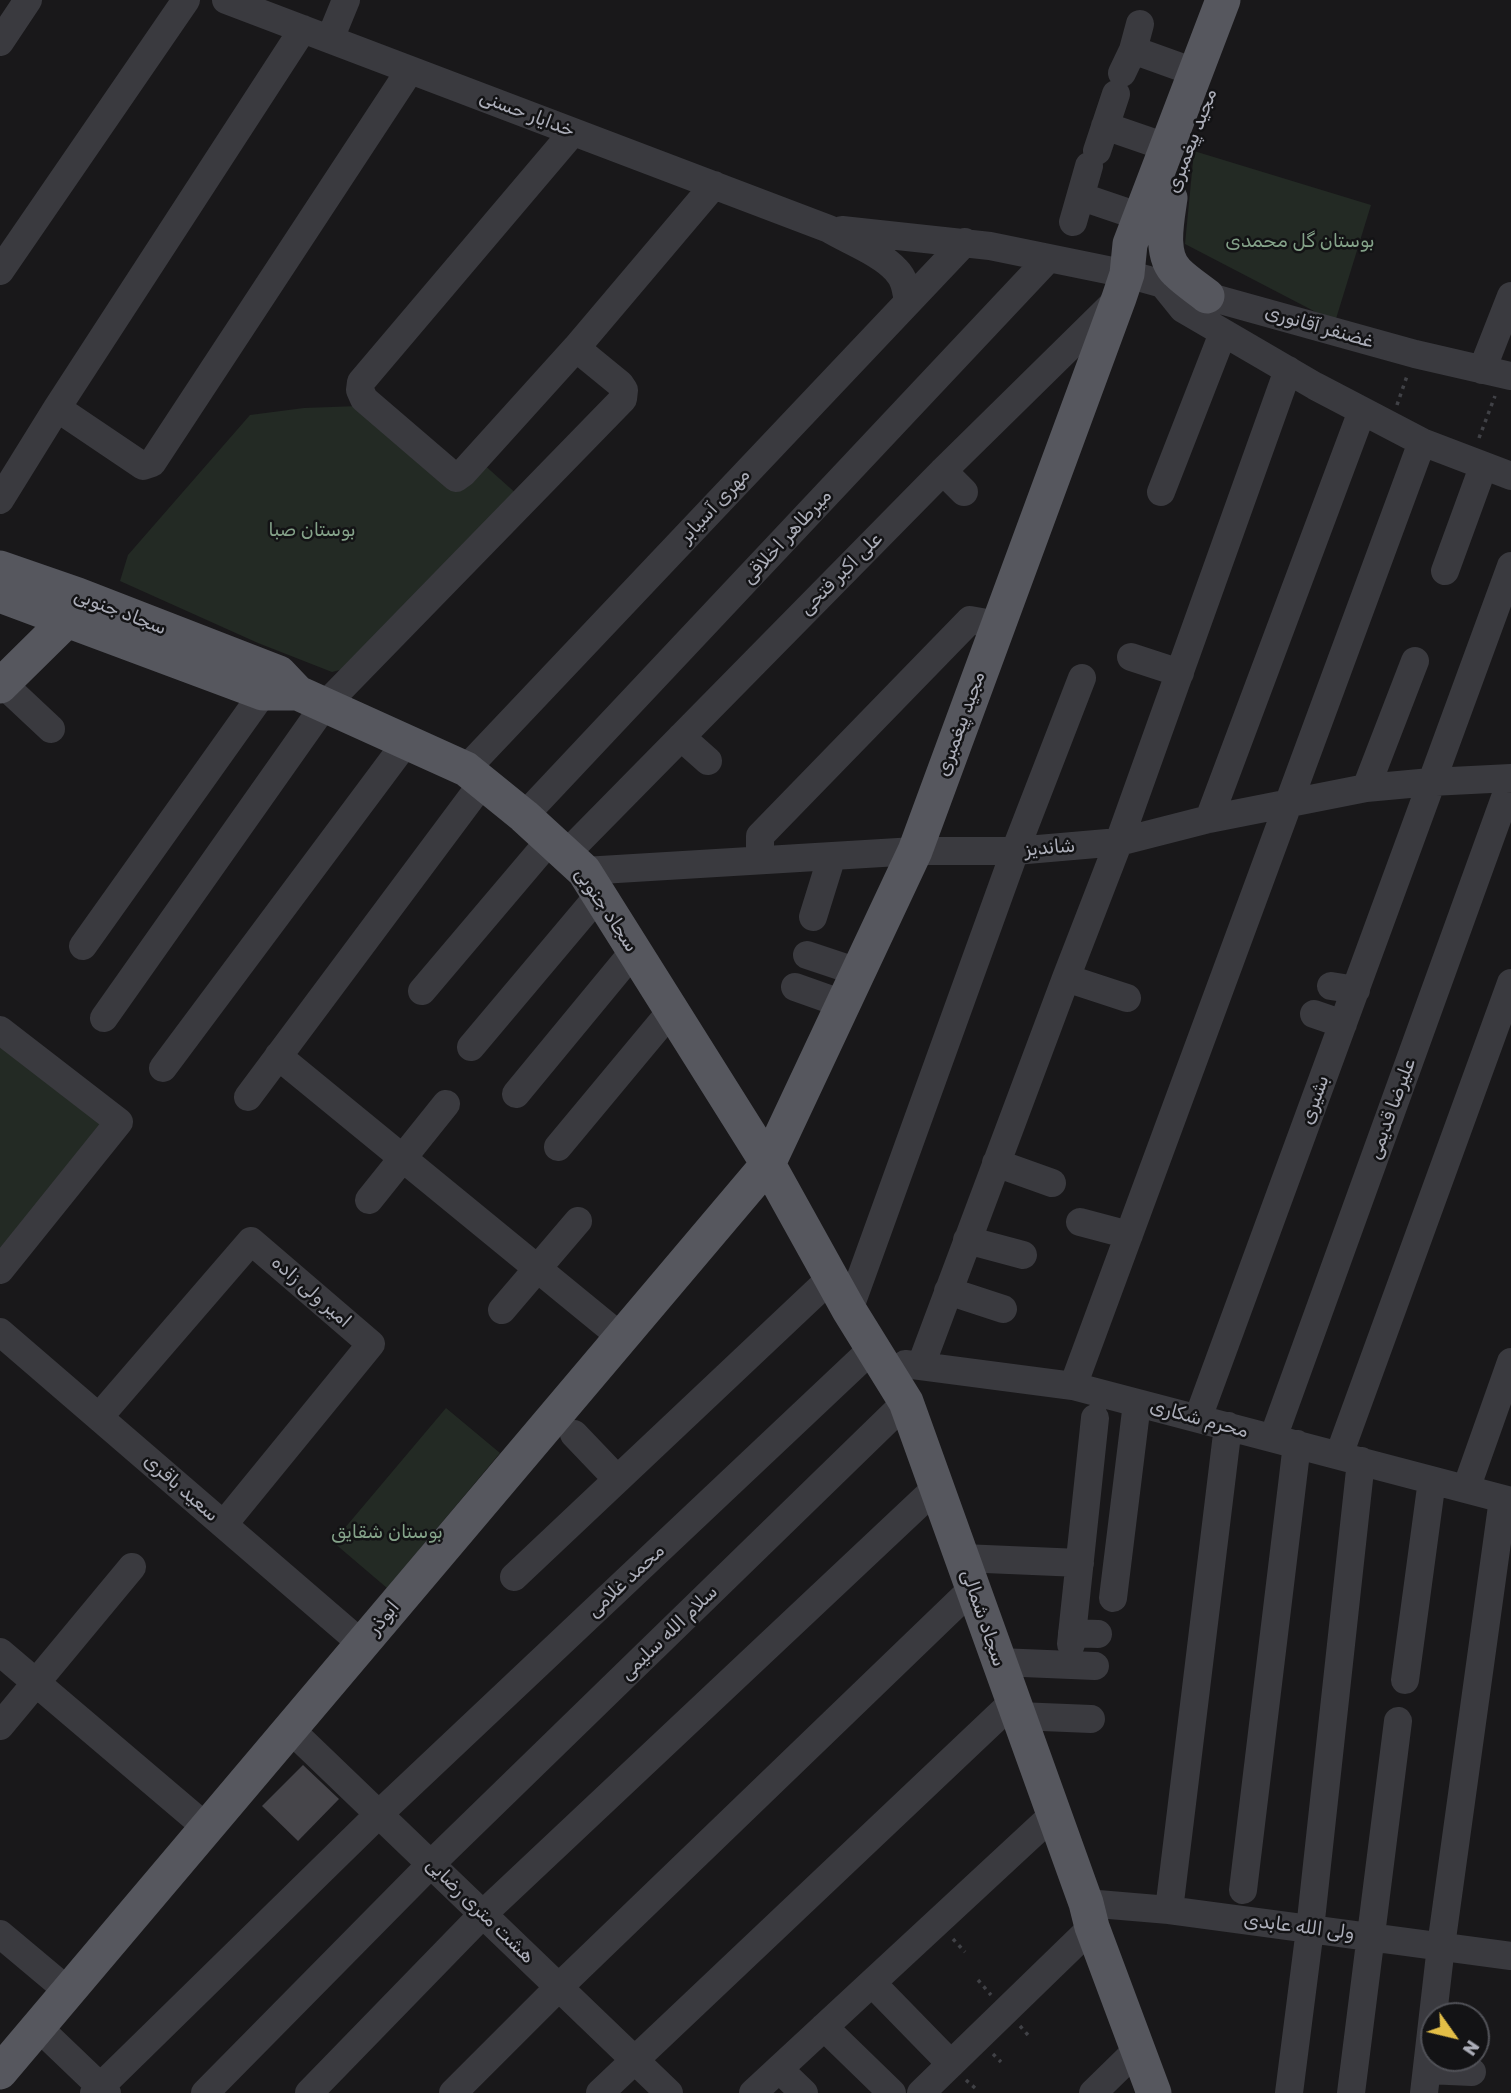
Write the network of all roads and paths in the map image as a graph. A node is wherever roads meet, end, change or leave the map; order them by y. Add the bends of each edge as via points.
1 (28, 0) edge
2 (186, 0) edge
3 (346, 0) edge
4 (1223, 0) edge
5 (1244, 0) edge
6 (234, 2) edge
7 (303, 29) junction
8 (330, 40) junction
9 (0, 42) edge
10 (410, 70) junction
11 (1197, 73) junction
12 (573, 131) junction
13 (1097, 148) junction
14 (1169, 148) junction
15 (714, 185) junction
16 (1170, 198) junction
17 (1140, 217) junction
18 (828, 229) junction
19 (965, 242) junction
20 (1049, 258) junction
21 (0, 271) edge
22 (1162, 283) junction
23 (1123, 286) junction
24 (1208, 296) junction
25 (1511, 296) edge
26 (908, 302) junction
27 (1223, 333) junction
28 (576, 348) junction
29 (1415, 354) junction
30 (1288, 370) junction
31 (1499, 374) edge
32 (57, 408) junction
33 (1362, 411) junction
34 (1390, 425) junction
35 (1422, 442) junction
36 (1477, 464) junction
37 (943, 471) junction
38 (1511, 476) edge
39 (964, 492) dead end
40 (1161, 492) dead end
41 (0, 499) edge
42 (1511, 566) edge
43 (1445, 571) dead end
44 (4, 587) edge
45 (72, 607) junction
46 (998, 625) junction
47 (1131, 657) dead end
48 (1415, 661) dead end
49 (1180, 673) junction
50 (8, 678) edge
51 (1082, 678) dead end
52 (291, 691) junction
53 (51, 729) dead end
54 (681, 737) junction
55 (407, 741) junction
56 (708, 761) dead end
57 (474, 776) junction
58 (1511, 779) edge
59 (1432, 782) junction
60 (1366, 788) junction
61 (1288, 802) junction
62 (524, 816) junction
63 (1209, 819) junction
64 (1119, 842) junction
65 (915, 851) junction
66 (1015, 851) junction
67 (832, 856) junction
68 (760, 860) junction
69 (575, 865) junction
70 (813, 917) dead end
71 (83, 946) dead end
72 (634, 951) junction
73 (807, 955) dead end
74 (858, 972) junction
75 (1066, 978) junction
76 (1511, 983) edge
77 (796, 987) dead end
78 (422, 991) dead end
79 (1127, 998) dead end
80 (843, 1004) junction
81 (671, 1010) junction
82 (1314, 1014) dead end
83 (104, 1018) dead end
84 (1343, 1024) junction
85 (0, 1030) edge
86 (471, 1047) dead end
87 (278, 1056) junction
88 (163, 1068) dead end
89 (516, 1094) dead end
90 (248, 1097) dead end
91 (446, 1104) dead end
92 (738, 1115) junction
93 (558, 1147) dead end
94 (403, 1158) junction
95 (996, 1163) junction
96 (768, 1164) junction
97 (1052, 1183) dead end
98 (369, 1200) dead end
99 (735, 1203) junction
100 (578, 1221) dead end
101 (1080, 1222) dead end
102 (1129, 1235) junction
103 (967, 1240) junction
104 (1023, 1255) dead end
105 (537, 1268) junction
106 (0, 1270) edge
107 (831, 1278) junction
108 (948, 1291) junction
109 (1003, 1309) dead end
110 (502, 1310) dead end
111 (849, 1310) junction
112 (0, 1332) edge
113 (621, 1337) junction
114 (877, 1356) junction
115 (1511, 1362) edge
116 (921, 1365) junction
117 (1073, 1386) junction
118 (906, 1402) junction
119 (1137, 1403) junction
120 (99, 1417) junction
121 (1096, 1418) dead end
122 (1198, 1418) junction
123 (1228, 1426) junction
124 (574, 1434) dead end
125 (1285, 1441) junction
126 (1350, 1458) junction
127 (617, 1479) junction
128 (1432, 1480) junction
129 (937, 1488) junction
130 (1466, 1489) junction
131 (1507, 1500) edge
132 (224, 1524) junction
133 (1503, 1554) edge
134 (1080, 1563) junction
135 (132, 1567) dead end
136 (967, 1573) junction
137 (514, 1577) dead end
138 (1113, 1598) dead end
139 (1080, 1637) dead end
140 (362, 1644) junction
141 (0, 1651) edge
142 (999, 1662) junction
143 (1095, 1666) dead end
144 (1405, 1680) dead end
145 (37, 1683) junction
146 (1015, 1709) junction
147 (1091, 1719) dead end
148 (1398, 1721) dead end
149 (0, 1726) edge
150 (290, 1729) junction
151 (379, 1814) junction
152 (1054, 1814) junction
153 (207, 1828) junction
154 (431, 1864) junction
155 (1243, 1890) dead end
156 (1168, 1910) junction
157 (483, 1914) junction
158 (1089, 1915) junction
159 (1310, 1929) junction
160 (0, 1934) edge
161 (1369, 1936) junction
162 (1441, 1946) junction
163 (1511, 1956) edge
164 (872, 1983) junction
165 (559, 1987) junction
166 (68, 1991) junction
167 (1435, 2002) edge
168 (38, 2027) junction
169 (824, 2027) junction
170 (1139, 2048) junction
171 (634, 2060) junction
172 (951, 2064) junction
173 (779, 2069) junction
174 (0, 2072) edge
175 (101, 2091) edge
176 (205, 2093) edge
177 (309, 2093) edge
178 (453, 2093) edge
179 (600, 2093) edge
180 (669, 2093) edge
181 (753, 2093) edge
182 (804, 2093) edge
183 (892, 2093) edge
184 (921, 2093) edge
185 (1093, 2093) edge
186 (1154, 2093) edge
187 (1289, 2093) edge
188 (1351, 2093) edge

1 - 9 street
2 - 21 street
3 - 8 street
4 - 11 main road, مجید پیغمبری
5 - 16 main road, مجید پیغمبری
6 - 7 street, خدایار حسنی
7 - 8 street, خدایار حسنی
7 - 32 street
8 - 10 street, خدایار حسنی
10 - 12 street, خدایار حسنی
10 - 32 street via 152,463 143,466
11 - 13 street via 1128,60
11 - 14 main road, مجید پیغمبری
12 - 15 street, خدایار حسنی
12 - 28 street via 361,383 360,390 364,399 456,478
13 - 14 street
13 - 17 street via 1078,210
14 - 17 main road, مجید پیغمبری
15 - 18 street, خدایار حسنی
15 - 28 street
16 - 23 main road, مجید پیغمبری via 1149,252
16 - 24 main road via 1166,250 1174,270
17 - 23 main road, مجید پیغمبری
18 - 19 street, خدایار حسنی
18 - 26 street, خدایار حسنی via 897,271 905,283
19 - 20 street, خدایار حسنی
19 - 26 street, مهری آسیابر
20 - 23 street, خدایار حسنی
20 - 62 street, میرطاهر اخلاقی
22 - 23 street, غضنفر آقانوری
22 - 24 street, غضنفر آقانوری
22 - 27 street via 1183,309
23 - 37 street, علی اکبر فتحی
23 - 46 main road, مجید پیغمبری
24 - 29 street, غضنفر آقانوری
25 - 31 street
26 - 57 street, مهری آسیابر
27 - 30 street
27 - 40 street
28 - 52 street via 620,384 623,398
29 - 31 street, غضنفر آقانوری
29 - 34 path
30 - 33 street
30 - 49 street
31 - 36 path
32 - 41 street
33 - 34 street
33 - 63 street
34 - 35 street
35 - 36 street
35 - 61 street
36 - 38 street
36 - 43 street
37 - 39 street
37 - 54 street, علی اکبر فتحی
42 - 59 street, بشیری
44 - 45 main road, سجاد جنوبی
44 - 50 main road via 21,620 24,641
45 - 50 main road
45 - 52 main road, سجاد جنوبی
46 - 65 main road, مجید پیغمبری
46 - 68 street via 970,620 760,836
47 - 49 street
48 - 60 street
49 - 64 street
50 - 53 street
51 - 66 street
52 - 55 main road, سجاد جنوبی
52 - 71 street
52 - 83 street
54 - 56 street
54 - 69 street, علی اکبر فتحی
55 - 57 main road, سجاد جنوبی
55 - 88 street
57 - 62 main road, سجاد جنوبی
57 - 87 street, مهری آسیابر
58 - 59 street, شاندیز
58 - 125 street, علیرضا قدیمی
59 - 60 street, شاندیز
59 - 84 street, بشیری via 1344,988
60 - 61 street, شاندیز
61 - 63 street, شاندیز
61 - 102 street
62 - 69 main road, سجاد جنوبی
63 - 64 street, شاندیز
64 - 66 street, شاندیز
64 - 75 street
65 - 66 street, شاندیز
65 - 67 street, شاندیز
65 - 74 main road, مجید پیغمبری
66 - 111 street
67 - 68 street, شاندیز
67 - 70 street
68 - 69 street, شاندیز
69 - 72 main road, سجاد جنوبی
69 - 78 street
69 - 86 street
72 - 81 main road, سجاد جنوبی
72 - 89 street
73 - 74 street
74 - 80 main road, مجید پیغمبری
75 - 79 street
75 - 95 street
76 - 126 street
77 - 80 street
80 - 96 main road, مجید پیغمبری
81 - 92 main road, سجاد جنوبی
81 - 93 street
82 - 84 street
84 - 122 street, بشیری
85 - 106 street via 119,1122
87 - 90 street, مهری آسیابر
87 - 94 street
91 - 94 street
92 - 96 main road, سجاد جنوبی
92 - 99 main road
94 - 98 street
94 - 105 street
95 - 97 street
95 - 103 street
96 - 99 main road, ابوذر
96 - 107 main road, سجاد شمالی
99 - 113 main road, ابوذر
100 - 105 street
101 - 102 street
102 - 117 street
103 - 104 street
103 - 108 street
105 - 110 street
105 - 113 street
107 - 111 main road, سجاد شمالی
107 - 127 street
108 - 109 street
108 - 116 street
111 - 114 main road, سجاد شمالی
112 - 120 street, سعید باقری
113 - 140 main road, ابوذر
114 - 116 street, محرم شکاری
114 - 118 main road, سجاد شمالی
114 - 151 street, محمد غلامی
115 - 130 street
116 - 117 street, محرم شکاری
117 - 119 street, محرم شکاری
118 - 129 main road, سجاد شمالی
118 - 154 street, سلام الله سلیمی
119 - 122 street, محرم شکاری
119 - 138 street
120 - 132 street, سعید باقری
120 - 132 street, امیر ولی زاده via 251,1241 371,1343
121 - 134 street
122 - 123 street, محرم شکاری
123 - 125 street, محرم شکاری
123 - 156 street
124 - 127 street
125 - 126 street, محرم شکاری
125 - 155 street, علیرضا قدیمی
126 - 128 street, محرم شکاری
126 - 159 street
127 - 137 street
128 - 130 street, محرم شکاری
128 - 144 street
129 - 136 main road, سجاد شمالی
129 - 157 street
130 - 131 street, محرم شکاری
131 - 133 street
132 - 140 street, سعید باقری
133 - 162 street
134 - 136 street
134 - 139 street
135 - 145 street
136 - 142 main road, سجاد شمالی
136 - 165 street
140 - 150 main road, ابوذر
141 - 145 street
142 - 143 street
142 - 146 main road, سجاد شمالی
145 - 149 street
145 - 153 street
146 - 147 street
146 - 152 main road, سجاد شمالی
146 - 171 street
148 - 161 street
150 - 151 street, هشت متری رضایی
150 - 153 main road, ابوذر
151 - 154 street, هشت متری رضایی
151 - 175 street, محمد غلامی
152 - 158 main road, سجاد شمالی
152 - 164 street
153 - 166 main road, ابوذر
154 - 157 street, هشت متری رضایی
154 - 176 street, سلام الله سلیمی
156 - 158 street, ولی الله عابدی
156 - 159 street, ولی الله عابدی
157 - 165 street, هشت متری رضایی
157 - 177 street
158 - 170 main road, سجاد شمالی
158 - 172 street
159 - 161 street, ولی الله عابدی
159 - 187 street
160 - 166 street
161 - 162 street, ولی الله عابدی
161 - 188 street
162 - 163 street, ولی الله عابدی
162 - 167 street
164 - 169 street
164 - 172 street
165 - 171 street, هشت متری رضایی
165 - 178 street
166 - 168 main road, ابوذر
168 - 174 main road, ابوذر
168 - 175 street
169 - 173 street
169 - 183 street
170 - 185 street
170 - 186 main road, سجاد شمالی
171 - 179 street
171 - 180 street, هشت متری رضایی
172 - 184 street
173 - 181 street
173 - 182 street

